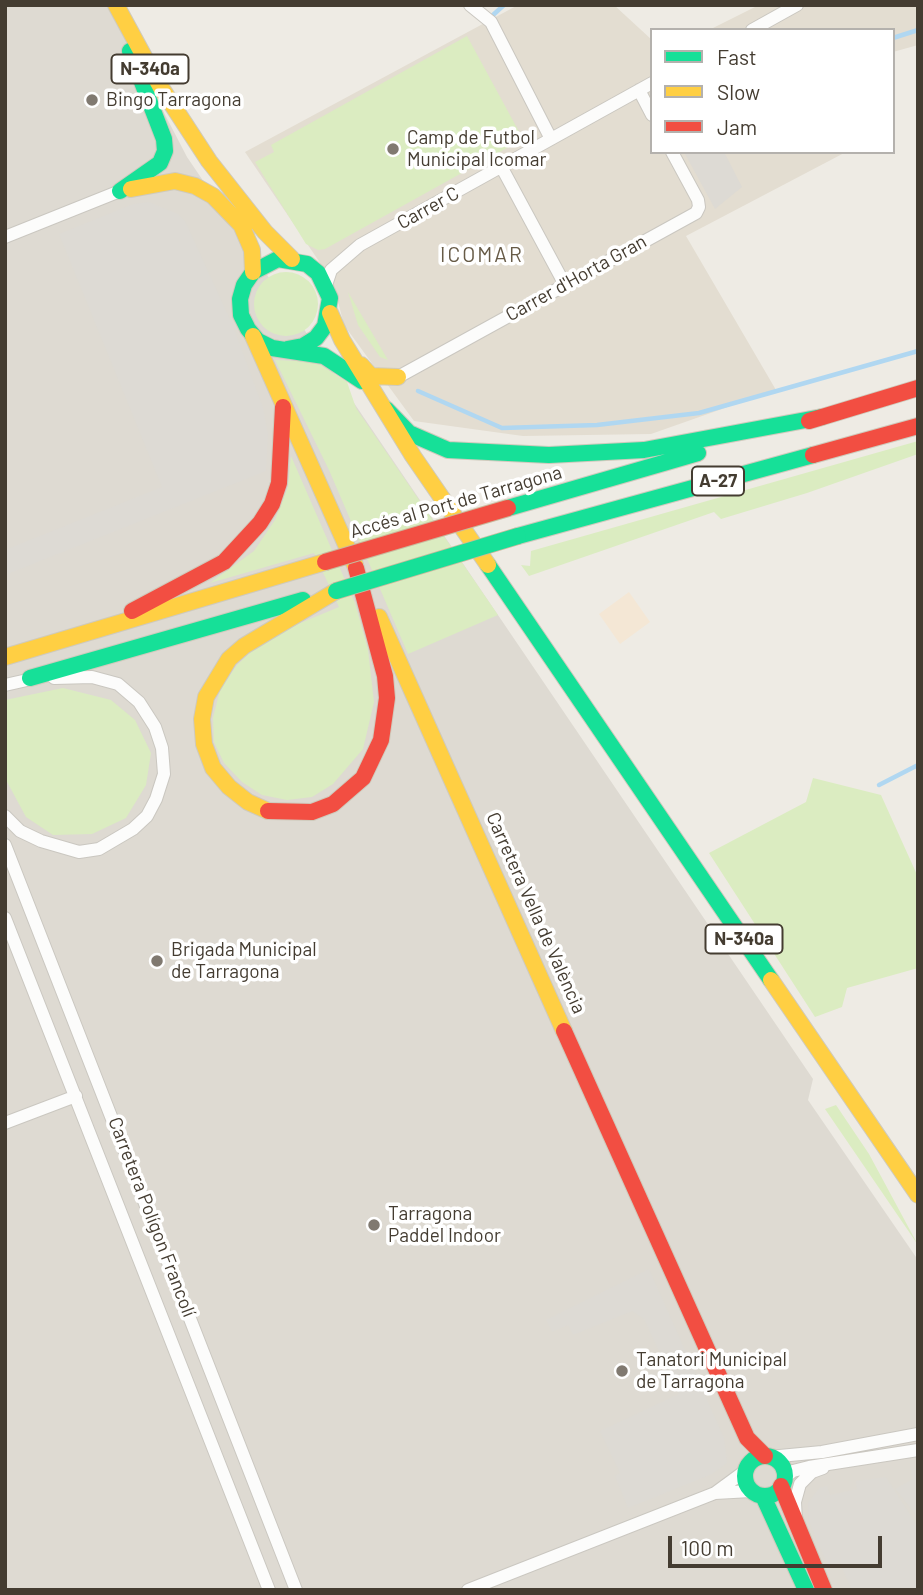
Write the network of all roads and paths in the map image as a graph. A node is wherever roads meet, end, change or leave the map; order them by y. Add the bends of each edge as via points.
1 (115, 5) edge
2 (470, 5) edge
3 (797, 5) edge
4 (756, 28) edge
5 (650, 84) edge
6 (639, 90) junction
7 (650, 111) edge
8 (551, 139) junction
9 (673, 154) edge
10 (209, 161) junction
11 (502, 168) junction
12 (120, 191) junction
13 (244, 228) junction
14 (5, 237) edge
15 (292, 259) junction
16 (253, 272) junction
17 (564, 283) junction
18 (326, 285) junction
19 (330, 313) junction
20 (251, 333) junction
21 (287, 349) junction
22 (354, 357) junction
23 (397, 377) joint
24 (918, 388) edge
25 (372, 390) junction
26 (283, 407) junction
27 (386, 408) junction
28 (822, 417) junction
29 (918, 426) edge
30 (356, 568) junction
31 (335, 591) junction
32 (103, 628) junction
33 (5, 657) edge
34 (30, 678) junction
35 (5, 685) edge
36 (5, 816) edge
37 (5, 845) edge
38 (5, 918) edge
39 (76, 1096) junction
40 (5, 1124) edge
41 (918, 1195) edge
42 (918, 1434) edge
43 (747, 1438) junction
44 (918, 1450) edge
45 (767, 1456) junction
46 (843, 1461) junction
47 (747, 1468) junction
48 (783, 1482) junction
49 (715, 1493) junction
50 (757, 1493) junction
51 (796, 1527) junction
52 (269, 1590) edge
53 (296, 1590) edge
54 (468, 1590) edge
55 (806, 1590) edge
56 (824, 1590) edge

1 - 10 main road, N-340a
1 - 12 main road via 165,151 160,163
2 - 8 street via 491,22
3 - 4 street
5 - 6 street, Carrer C
6 - 7 street
6 - 8 street, Carrer C
8 - 11 street, Carrer C
9 - 17 street, Carrer d'Horta Gran via 698,200 696,213
10 - 13 main road, N-340a
10 - 15 main road, N-340a
11 - 17 street
11 - 18 street, Carrer C via 360,245 331,270
12 - 13 main road via 174,181 195,186 213,196
12 - 14 street
13 - 16 main road, N-340a
15 - 16 main road via 278,259
15 - 18 main road, N-340a via 306,264
16 - 20 main road via 240,299 241,315
17 - 23 street, Carrer d'Horta Gran
18 - 19 main road, N-340a
19 - 21 main road via 316,338
19 - 22 main road, N-340a
20 - 21 main road, N-340a via 272,348
20 - 26 main road
21 - 25 main road, N-340a via 324,356 353,372
22 - 23 main road via 371,376
22 - 25 main road, N-340a
24 - 28 main road, Accés al Port de Tarragona / A-27
25 - 27 main road, N-340a
26 - 30 main road, Carretera Vella de València
26 - 32 main road via 279,483 260,523 224,562
27 - 28 main road via 409,433 448,450 549,455 644,450
27 - 41 main road, N-340a via 413,456
28 - 32 main road, Accés al Port de Tarragona / A-27, bridge
29 - 31 main road, A-27, bridge
30 - 31 main road via 386,687 385,719 374,760 352,790 333,804 312,812 268,811 229,787 214,768 204,744 206,697 229,659 244,646
30 - 43 main road, Carretera Vella de València
31 - 34 main road, A-27
32 - 33 main road, Accés al Port de Tarragona / A-27
34 - 35 street, A-27
34 - 36 street via 92,677 118,684 139,702 155,727 164,774 147,816 133,830 99,849 61,849 20,831
37 - 53 street, Carretera Polígon Francolí
38 - 39 street, Carretera Polígon Francolí
39 - 40 street
39 - 52 street, Carretera Polígon Francolí
42 - 45 street via 822,1452
43 - 45 main road, Carretera Vella de València
43 - 47 main road, Carretera Vella de València
44 - 46 street
45 - 47 main road
45 - 48 main road via 782,1466
46 - 48 street via 793,1471
46 - 51 street via 812,1472 800,1484
47 - 49 street
47 - 50 main road via 746,1481
48 - 50 main road via 775,1493
48 - 51 main road
49 - 50 street
49 - 54 street
50 - 55 main road
51 - 56 main road

